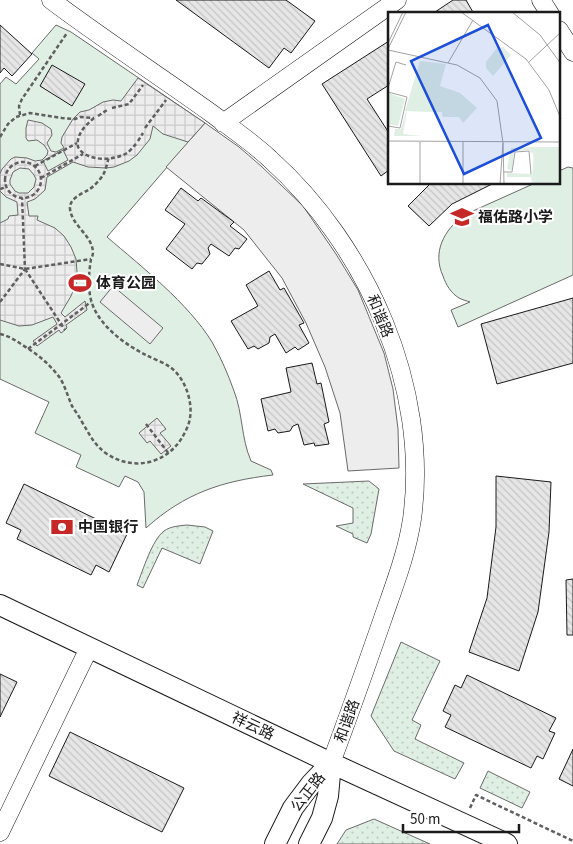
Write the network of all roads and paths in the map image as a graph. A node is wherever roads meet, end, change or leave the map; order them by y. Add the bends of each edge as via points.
1 (50, 0) edge
2 (397, 0) edge
3 (541, 0) edge
4 (549, 12) edge
5 (77, 19) junction
6 (560, 32) edge
7 (573, 52) edge
8 (153, 72) junction
9 (176, 88) junction
10 (112, 108) dead end
11 (107, 110) dead end
12 (20, 115) junction
13 (98, 116) dead end
14 (223, 123) junction
15 (144, 128) dead end
16 (143, 133) dead end
17 (0, 137) edge
18 (77, 143) junction
19 (83, 154) junction
20 (108, 157) junction
21 (34, 166) junction
22 (41, 178) junction
23 (6, 187) junction
24 (0, 189) edge
25 (22, 198) junction
26 (91, 259) junction
27 (0, 264) edge
28 (25, 269) junction
29 (0, 302) edge
30 (91, 302) junction
31 (61, 324) junction
32 (65, 330) dead end
33 (0, 334) edge
34 (28, 348) junction
35 (146, 424) dead end
36 (169, 454) junction
37 (0, 604) edge
38 (89, 648) junction
39 (331, 763) junction
40 (463, 824) junction
41 (0, 832) edge
42 (573, 841) edge
43 (275, 844) edge
44 (309, 844) edge
45 (507, 844) edge

1 - 5 street, 和谐路
2 - 14 street
3 - 4 street
5 - 8 street, 和谐路
5 - 12 path via 22,99
6 - 7 street
8 - 9 street, 和谐路
8 - 10 path via 128,104
9 - 14 street, 和谐路
9 - 15 path
11 - 13 path
12 - 17 path via 8,124
12 - 18 path via 34,113 62,118 94,118 79,134
14 - 39 street, 和谐路 via 270,158 309,198 349,253 375,300 388,334 403,381 410,418 414,496 407,543
16 - 20 path via 127,153
18 - 19 path
18 - 21 path
19 - 20 path via 91,158
19 - 22 path
20 - 26 path via 103,175 91,189 72,201 70,209 88,240 93,253
21 - 22 path
21 - 23 path via 23,162 12,165 5,175
22 - 25 path via 36,192
23 - 24 path
23 - 25 path via 14,196
25 - 28 path
26 - 28 path
26 - 30 path via 88,282
27 - 28 path
28 - 29 path
28 - 31 path
30 - 31 path
30 - 36 path via 114,334 139,352 169,366 184,384 190,421 181,440
31 - 32 path
31 - 34 path
33 - 34 path
34 - 36 path via 60,379 87,433 100,450 118,461 133,464 154,461
35 - 36 path
37 - 38 main road, 祥云路
38 - 39 main road, 祥云路
38 - 41 street
39 - 40 main road, 祥云路
39 - 43 main road, 公正路 via 293,808
39 - 44 main road, 公正路 via 328,796 322,818
40 - 42 path via 476,795
40 - 45 main road, 祥云路

